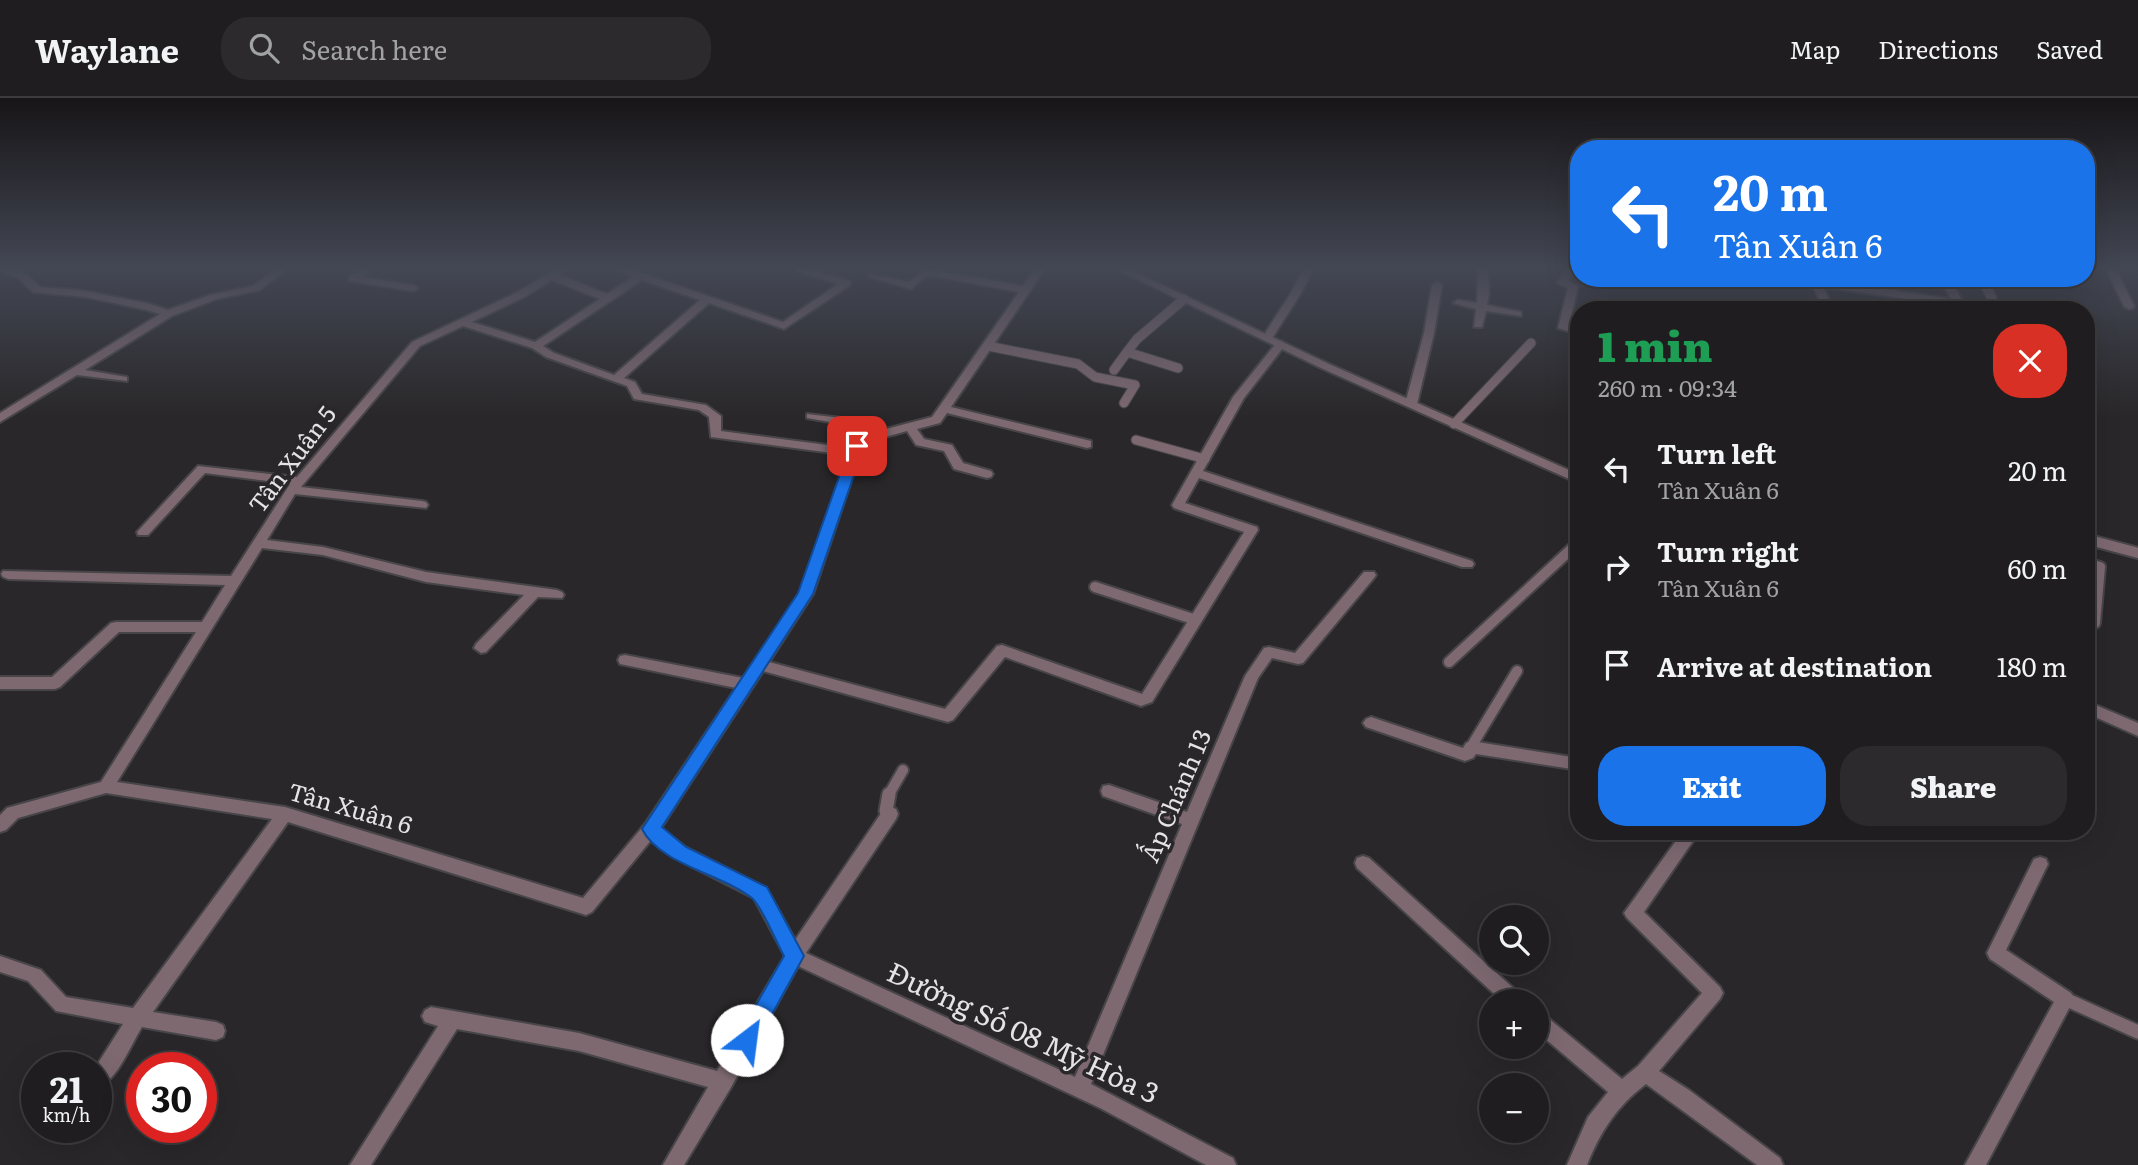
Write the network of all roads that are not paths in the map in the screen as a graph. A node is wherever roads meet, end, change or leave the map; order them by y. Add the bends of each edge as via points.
1 (161, 319) edge
2 (470, 319) edge
3 (577, 319) edge
4 (684, 319) edge
5 (763, 319) edge
6 (794, 319) edge
7 (1007, 319) edge
8 (1161, 319) edge
9 (1226, 319) edge
10 (1279, 319) edge
11 (1431, 319) edge
12 (1479, 319) edge
13 (463, 322) junction
14 (1478, 325) dead end
15 (1267, 338) junction
16 (1531, 343) dead end
17 (1281, 344) junction
18 (536, 346) junction
19 (988, 346) junction
20 (1127, 352) junction
21 (1178, 368) dead end
22 (1114, 370) dead end
23 (75, 372) junction
24 (123, 379) dead end
25 (616, 379) junction
26 (1124, 403) dead end
27 (1411, 404) junction
28 (944, 409) junction
29 (811, 416) dead end
30 (0, 418) edge
31 (1454, 424) junction
32 (909, 426) junction
33 (885, 433) junction
34 (1136, 440) dead end
35 (1087, 444) dead end
36 (855, 452) junction
37 (1205, 458) junction
38 (1196, 473) junction
39 (987, 474) dead end
40 (1570, 475) edge
41 (296, 486) junction
42 (422, 505) dead end
43 (143, 531) dead end
44 (2095, 541) edge
45 (259, 543) junction
46 (1570, 550) edge
47 (2138, 553) edge
48 (1467, 564) dead end
49 (2095, 566) edge
50 (8, 574) dead end
51 (1369, 575) dead end
52 (235, 581) junction
53 (1096, 587) dead end
54 (533, 594) junction
55 (557, 595) dead end
56 (1196, 620) junction
57 (2095, 623) dead end
58 (207, 627) junction
59 (481, 648) dead end
60 (625, 660) dead end
61 (1449, 662) dead end
62 (758, 665) junction
63 (1517, 671) dead end
64 (0, 683) edge
65 (746, 684) junction
66 (2095, 711) edge
67 (1371, 723) dead end
68 (2138, 730) edge
69 (1471, 747) junction
70 (1570, 763) edge
71 (903, 770) dead end
72 (106, 787) junction
73 (1109, 791) dead end
74 (285, 814) junction
75 (890, 814) joint
76 (1191, 820) junction
77 (0, 825) edge
78 (651, 829) junction
79 (1685, 840) edge
80 (1363, 863) dead end
81 (2040, 864) dead end
82 (794, 956) junction
83 (0, 964) edge
84 (1503, 989) edge
85 (2065, 999) junction
86 (431, 1016) dead end
87 (137, 1018) junction
88 (453, 1019) junction
89 (1549, 1030) edge
90 (216, 1031) dead end
91 (2138, 1032) edge
92 (112, 1060) edge
93 (1644, 1073) junction
94 (723, 1082) junction
95 (1079, 1089) junction
96 (1621, 1090) junction
97 (360, 1165) edge
98 (673, 1165) edge
99 (1226, 1165) edge
100 (1577, 1165) edge
101 (1773, 1165) edge
102 (1976, 1165) edge

1 - 23 street
2 - 13 street, Tân Xuân 5
3 - 18 street
4 - 25 street
5 - 6 street via 784,326
7 - 19 street
8 - 20 lane
9 - 15 street
10 - 15 street
11 - 27 street
12 - 14 street
13 - 18 street
13 - 41 street, Tân Xuân 5 via 416,344
15 - 17 street
16 - 31 lane
17 - 27 street
17 - 37 street via 1240,397
18 - 25 street
19 - 26 lane via 1078,364 1095,377 1135,385
19 - 28 street
20 - 21 lane
20 - 22 lane
23 - 24 street
23 - 30 street
25 - 36 street via 631,384 638,397 702,407 715,416 715,434
27 - 31 street
28 - 32 street via 936,419
28 - 35 street
29 - 33 street via 868,425
31 - 40 street
32 - 33 street
32 - 39 street via 920,442 948,448 958,466
33 - 36 street via 857,446
34 - 37 lane
36 - 62 street, Tân Xuân 6 via 806,594
37 - 38 street
38 - 48 street
38 - 56 street via 1178,505 1252,530
41 - 42 street
41 - 43 street via 202,468
41 - 45 street, Tân Xuân 5
44 - 47 lane
45 - 52 street, Tân Xuân 5
45 - 54 street via 323,551 426,576
46 - 61 lane
49 - 57 lane via 2100,567
50 - 52 street
51 - 76 street, Ấp Chánh 13 via 1298,659 1269,653 1252,676
52 - 58 street, Tân Xuân 5
53 - 56 lane
54 - 55 street
54 - 59 street
56 - 62 street via 1143,700 1002,650 948,716
58 - 64 street via 116,627 55,684
58 - 72 street, Tân Xuân 5
60 - 65 street
62 - 65 street, Tân Xuân 6
63 - 69 lane
65 - 78 street, Tân Xuân 6
66 - 68 street
67 - 69 street via 1465,755
69 - 70 street
71 - 75 lane via 885,804
72 - 74 street, Tân Xuân 6
72 - 77 street, Tân Xuân 6 via 13,813
73 - 76 street
74 - 78 street, Tân Xuân 6 via 586,907
74 - 87 street
75 - 82 street
76 - 95 street, Ấp Chánh 13
78 - 82 street via 679,852 760,893
79 - 93 street via 1633,912 1714,993
80 - 84 street
81 - 85 street via 1996,953
82 - 94 street
82 - 95 street, Đường Số 08 Mỹ Hòa 3
83 - 87 street via 24,970 62,1005
85 - 91 lane
85 - 102 street
86 - 88 street
87 - 90 street
87 - 92 street
88 - 94 street via 579,1042
88 - 97 street
89 - 96 street
93 - 96 street
93 - 101 street
94 - 98 street
95 - 99 street, Đường Số 08 Mỹ Hòa 3
96 - 100 street via 1591,1127

